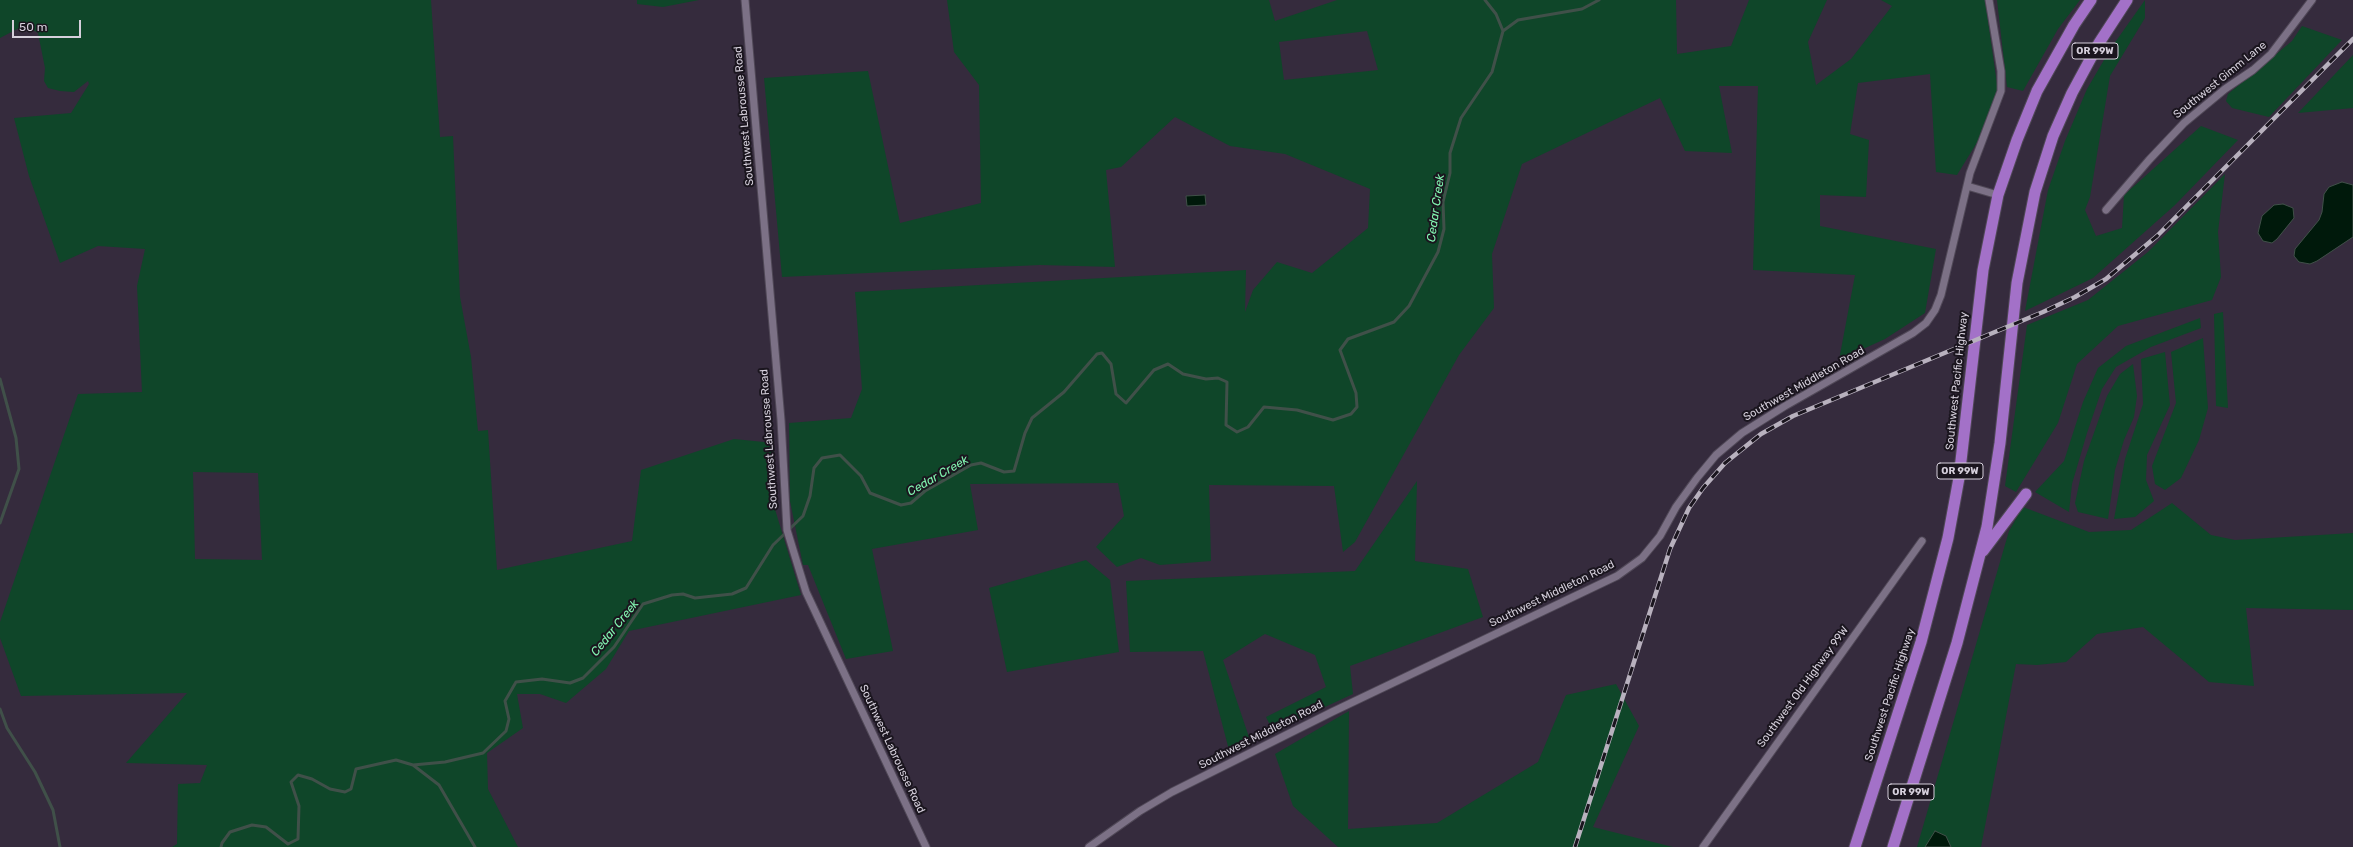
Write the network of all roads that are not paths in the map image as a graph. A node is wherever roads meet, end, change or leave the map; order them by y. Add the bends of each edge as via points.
1 (745, 0) edge
2 (1989, 0) edge
3 (2092, 0) edge
4 (2127, 0) edge
5 (2312, 0) edge
6 (1967, 186) junction
7 (1998, 195) junction
8 (2106, 210) dead end
9 (2026, 494) dead end
10 (1922, 540) dead end
11 (1980, 555) junction
12 (926, 847) edge
13 (1088, 847) edge
14 (1703, 847) edge
15 (1855, 847) edge
16 (1894, 847) edge

1 - 12 street, Southwest Labrousse Road via 780,420 784,508 792,546 806,592
2 - 6 street, Southwest Middleton Road via 2001,71 2001,91
3 - 7 highway, Southwest Pacific Highway / OR 99W via 2074,25 2037,91
4 - 11 highway, OR 99W via 2099,43 2072,93 2053,136 2035,192 2017,283 1994,484
5 - 8 street, Southwest Gimm Lane via 2271,54 2184,123
6 - 7 street
6 - 13 street, Southwest Middleton Road via 1941,296 1926,323 1742,433 1716,455 1697,478 1676,507 1660,536 1642,558 1617,576 1172,792
7 - 15 highway, Southwest Pacific Highway / OR 99W via 1983,270 1959,478 1948,538 1921,642
9 - 11 highway
10 - 14 street, Southwest Old Highway 99W
11 - 16 highway, OR 99W via 1957,643

